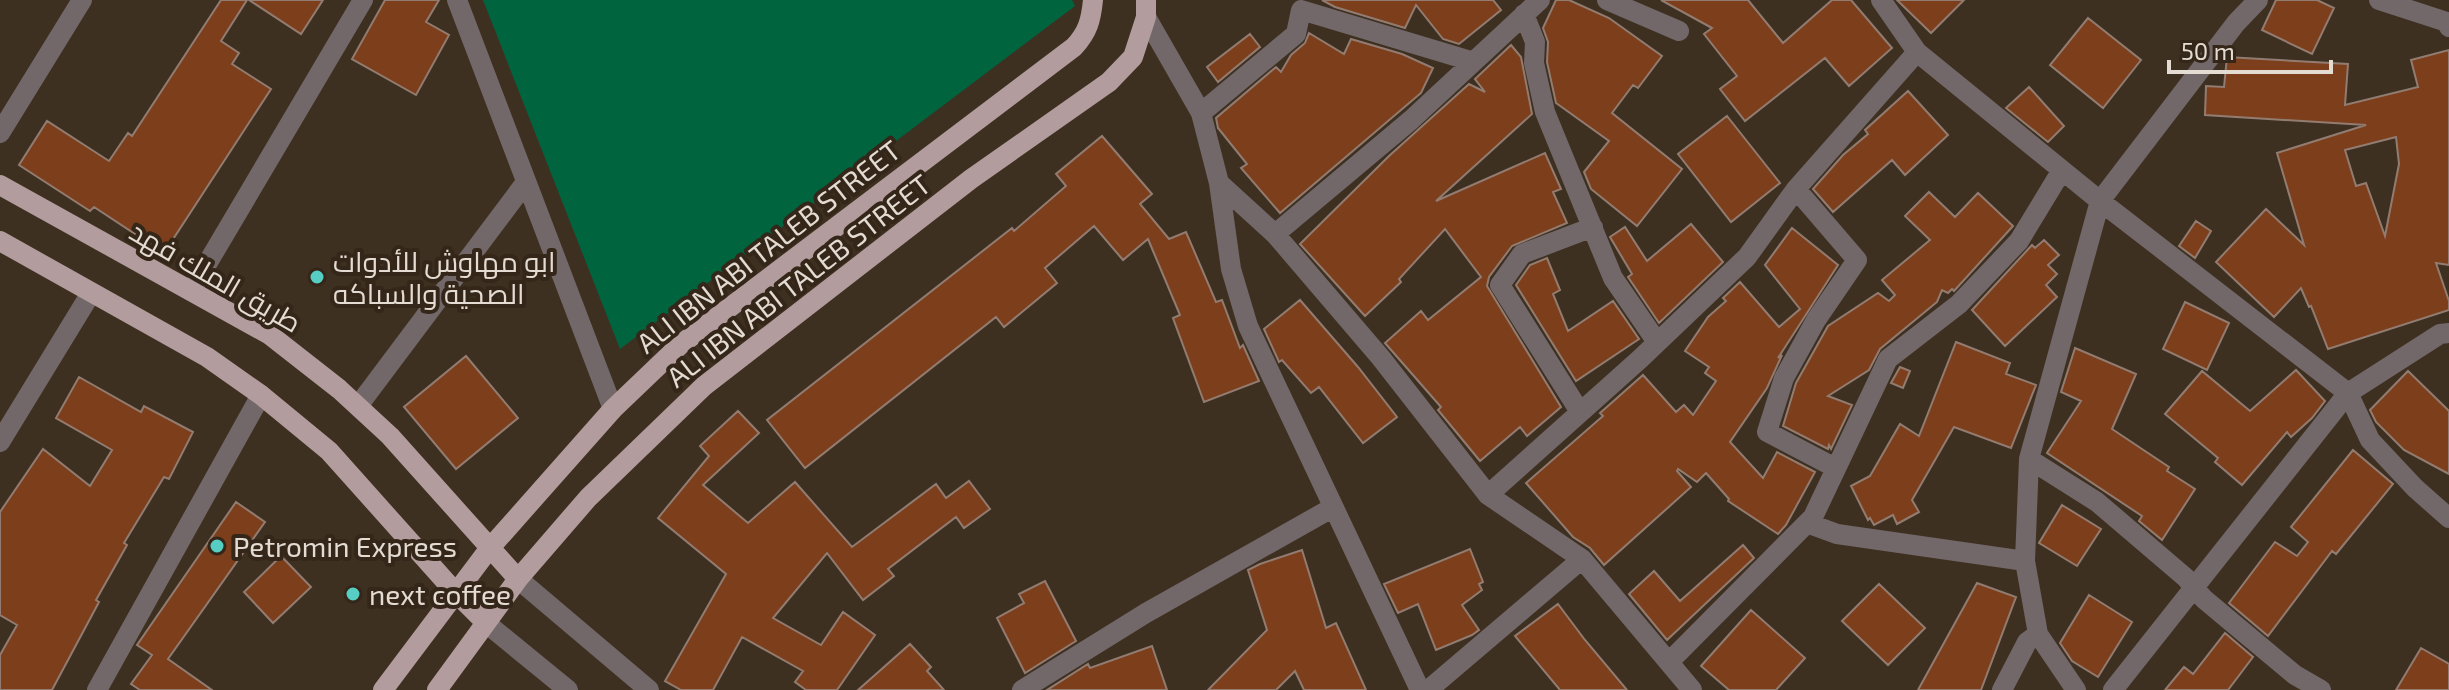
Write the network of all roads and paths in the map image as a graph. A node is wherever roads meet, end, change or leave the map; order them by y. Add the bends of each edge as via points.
1 (82, 0) edge
2 (363, 0) edge
3 (457, 0) edge
4 (1093, 0) edge
5 (1607, 0) edge
6 (1881, 0) edge
7 (2258, 0) edge
8 (2379, 0) edge
9 (1304, 5) edge
10 (1532, 7) edge
11 (1146, 8) edge
12 (2449, 27) edge
13 (1679, 31) dead end
14 (1917, 52) junction
15 (1471, 61) junction
16 (1201, 113) junction
17 (0, 133) edge
18 (2062, 170) junction
19 (526, 182) junction
20 (1219, 183) junction
21 (0, 185) edge
22 (1796, 189) junction
23 (2100, 201) junction
24 (1593, 227) junction
25 (1275, 234) junction
26 (0, 241) edge
27 (191, 291) junction
28 (91, 293) junction
29 (2449, 333) edge
30 (1657, 342) junction
31 (2348, 393) junction
32 (261, 395) junction
33 (358, 406) junction
34 (613, 409) junction
35 (1580, 412) junction
36 (0, 442) edge
37 (2029, 459) junction
38 (1830, 465) dead end
39 (1488, 495) junction
40 (1332, 508) junction
41 (2449, 518) edge
42 (1807, 523) junction
43 (489, 549) junction
44 (1582, 559) junction
45 (2025, 561) junction
46 (518, 579) junction
47 (2193, 586) junction
48 (455, 592) junction
49 (486, 623) junction
50 (2038, 634) junction
51 (1669, 662) junction
52 (97, 690) edge
53 (383, 690) edge
54 (437, 690) edge
55 (568, 690) edge
56 (649, 690) edge
57 (1022, 690) edge
58 (1420, 690) edge
59 (1428, 690) edge
60 (1692, 690) edge
61 (2002, 690) edge
62 (2076, 690) edge
63 (2113, 690) edge
64 (2321, 690) edge

1 - 17 street
2 - 27 street
3 - 19 street
4 - 34 main road, ALI IBN ABI TALEB STREET via 1085,35 1074,47 680,345
5 - 13 street
6 - 14 street
7 - 23 street
8 - 12 street
9 - 15 street
9 - 16 street via 1296,34
10 - 15 street
10 - 24 street via 1534,63 1545,112
11 - 16 street
11 - 46 main road, ALI IBN ABI TALEB STREET via 1133,57 1109,82 971,179 704,386 588,498
14 - 18 street
14 - 22 street
15 - 25 street via 1411,120
16 - 20 street
18 - 23 street
18 - 42 street via 2019,241 1959,304 1888,359
19 - 33 street
19 - 34 street
20 - 25 street
20 - 40 street via 1231,269 1248,326
21 - 27 main road, طريق الملك فهد
22 - 30 street via 1747,257
22 - 38 street via 1857,260 1784,378 1767,432
23 - 31 street
23 - 37 street
24 - 30 street via 1613,278
24 - 35 street via 1522,254 1500,285
25 - 39 street
26 - 28 main road
27 - 33 main road, طريق الملك فهد via 270,335
28 - 32 main road via 207,357
28 - 36 street
29 - 31 street
30 - 35 street
31 - 41 street via 2370,440
31 - 47 street
32 - 48 main road via 329,451
32 - 52 street
33 - 43 main road, طريق الملك فهد
34 - 43 main road, ALI IBN ABI TALEB STREET
35 - 39 street
37 - 45 street
37 - 47 street via 2097,502
39 - 44 street
40 - 57 street
40 - 58 street
42 - 45 street via 1837,534
42 - 51 street
43 - 46 main road, طريق الملك فهد
43 - 48 main road, ALI IBN ABI TALEB STREET
44 - 51 street
44 - 59 street
45 - 50 street
46 - 49 main road, ALI IBN ABI TALEB STREET
46 - 56 street
47 - 63 street
47 - 64 street via 2295,675
48 - 49 main road
48 - 53 main road, ALI IBN ABI TALEB STREET
49 - 54 main road, ALI IBN ABI TALEB STREET
49 - 55 street
50 - 61 street via 2027,642
50 - 62 street
51 - 60 street

